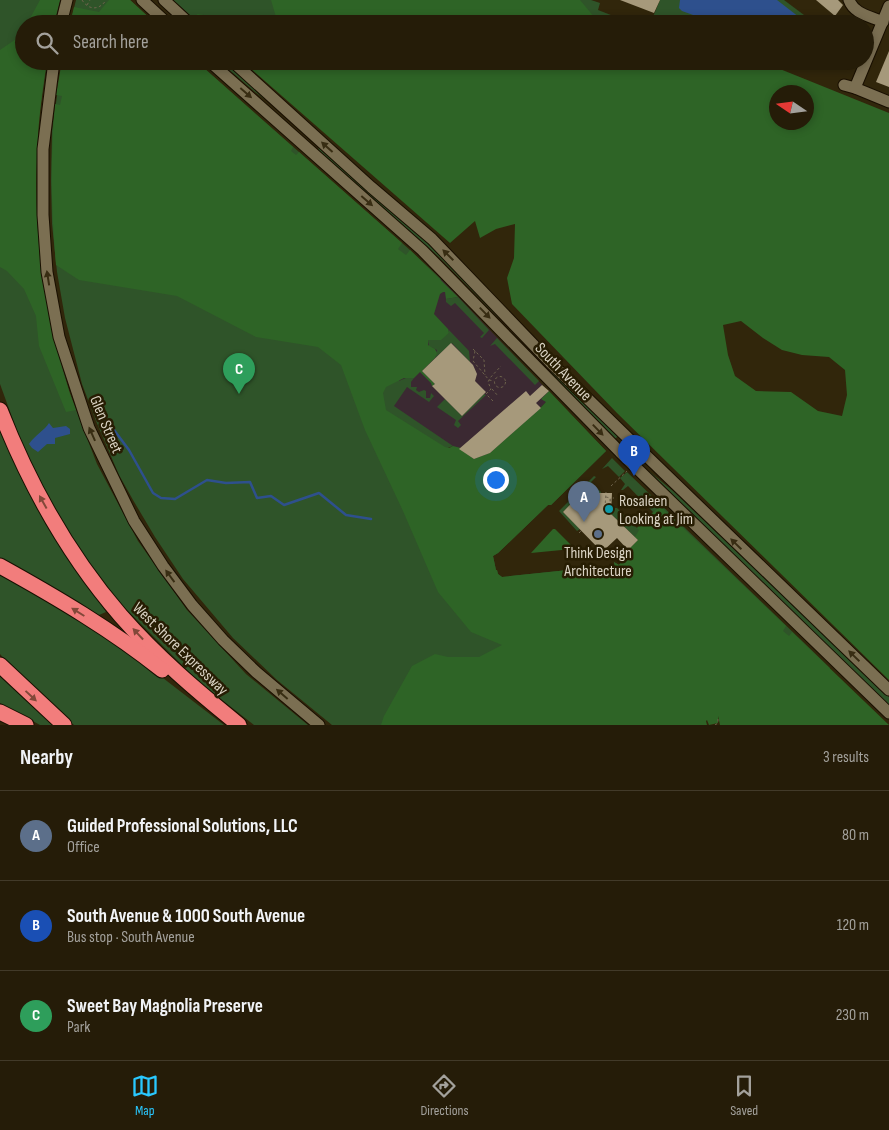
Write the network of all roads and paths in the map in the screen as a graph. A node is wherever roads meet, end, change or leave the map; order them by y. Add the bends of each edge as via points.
1 (67, 0) edge
2 (82, 0) edge
3 (90, 0) edge
4 (106, 0) edge
5 (142, 0) edge
6 (164, 0) edge
7 (848, 0) edge
8 (86, 6) junction
9 (889, 6) edge
10 (63, 15) edge
11 (158, 15) edge
12 (180, 15) edge
13 (866, 15) edge
14 (874, 18) edge
15 (882, 22) junction
16 (874, 38) edge
17 (53, 70) edge
18 (219, 70) edge
19 (242, 70) edge
20 (858, 70) edge
21 (889, 102) edge
22 (501, 366) dead end
23 (485, 375) junction
24 (489, 380) junction
25 (494, 381) junction
26 (491, 389) junction
27 (498, 396) dead end
28 (493, 401) dead end
29 (0, 410) edge
30 (627, 471) dead end
31 (611, 486) dead end
32 (606, 492) dead end
33 (606, 498) junction
34 (614, 498) dead end
35 (605, 508) dead end
36 (0, 566) edge
37 (0, 665) edge
38 (889, 690) edge
39 (0, 712) edge
40 (889, 713) edge
41 (718, 718) dead end
42 (26, 725) edge
43 (64, 725) edge
44 (229, 725) edge
45 (239, 725) edge
46 (319, 725) edge
47 (714, 725) edge

1 - 10 street
2 - 8 path
3 - 8 path
4 - 8 path via 98,8
5 - 11 street
6 - 12 street
7 - 13 street via 851,7
9 - 15 street
14 - 15 street
15 - 16 street
46 -> 17 street, Glen Street via 256,672 192,605 134,521 89,428 58,337 47,272 43,148
18 -> 40 street, South Avenue via 422,250 620,452
38 -> 19 street, South Avenue via 550,362 432,238
20 - 21 street via 850,87
22 - 24 path
23 - 23 path via 473,362 474,350 484,360
23 - 24 path
24 - 25 path
24 - 26 path
25 - 25 path via 500,377 505,383 498,388
26 - 27 path
26 - 28 path via 486,394
45 -> 29 highway, West Shore Expressway via 152,650 101,591 41,500
30 - 31 path
32 - 33 path
33 - 34 path via 610,498 610,505 611,498
33 - 35 path
44 -> 36 highway via 115,635
37 -> 43 highway
39 - 42 highway
41 - 47 path

